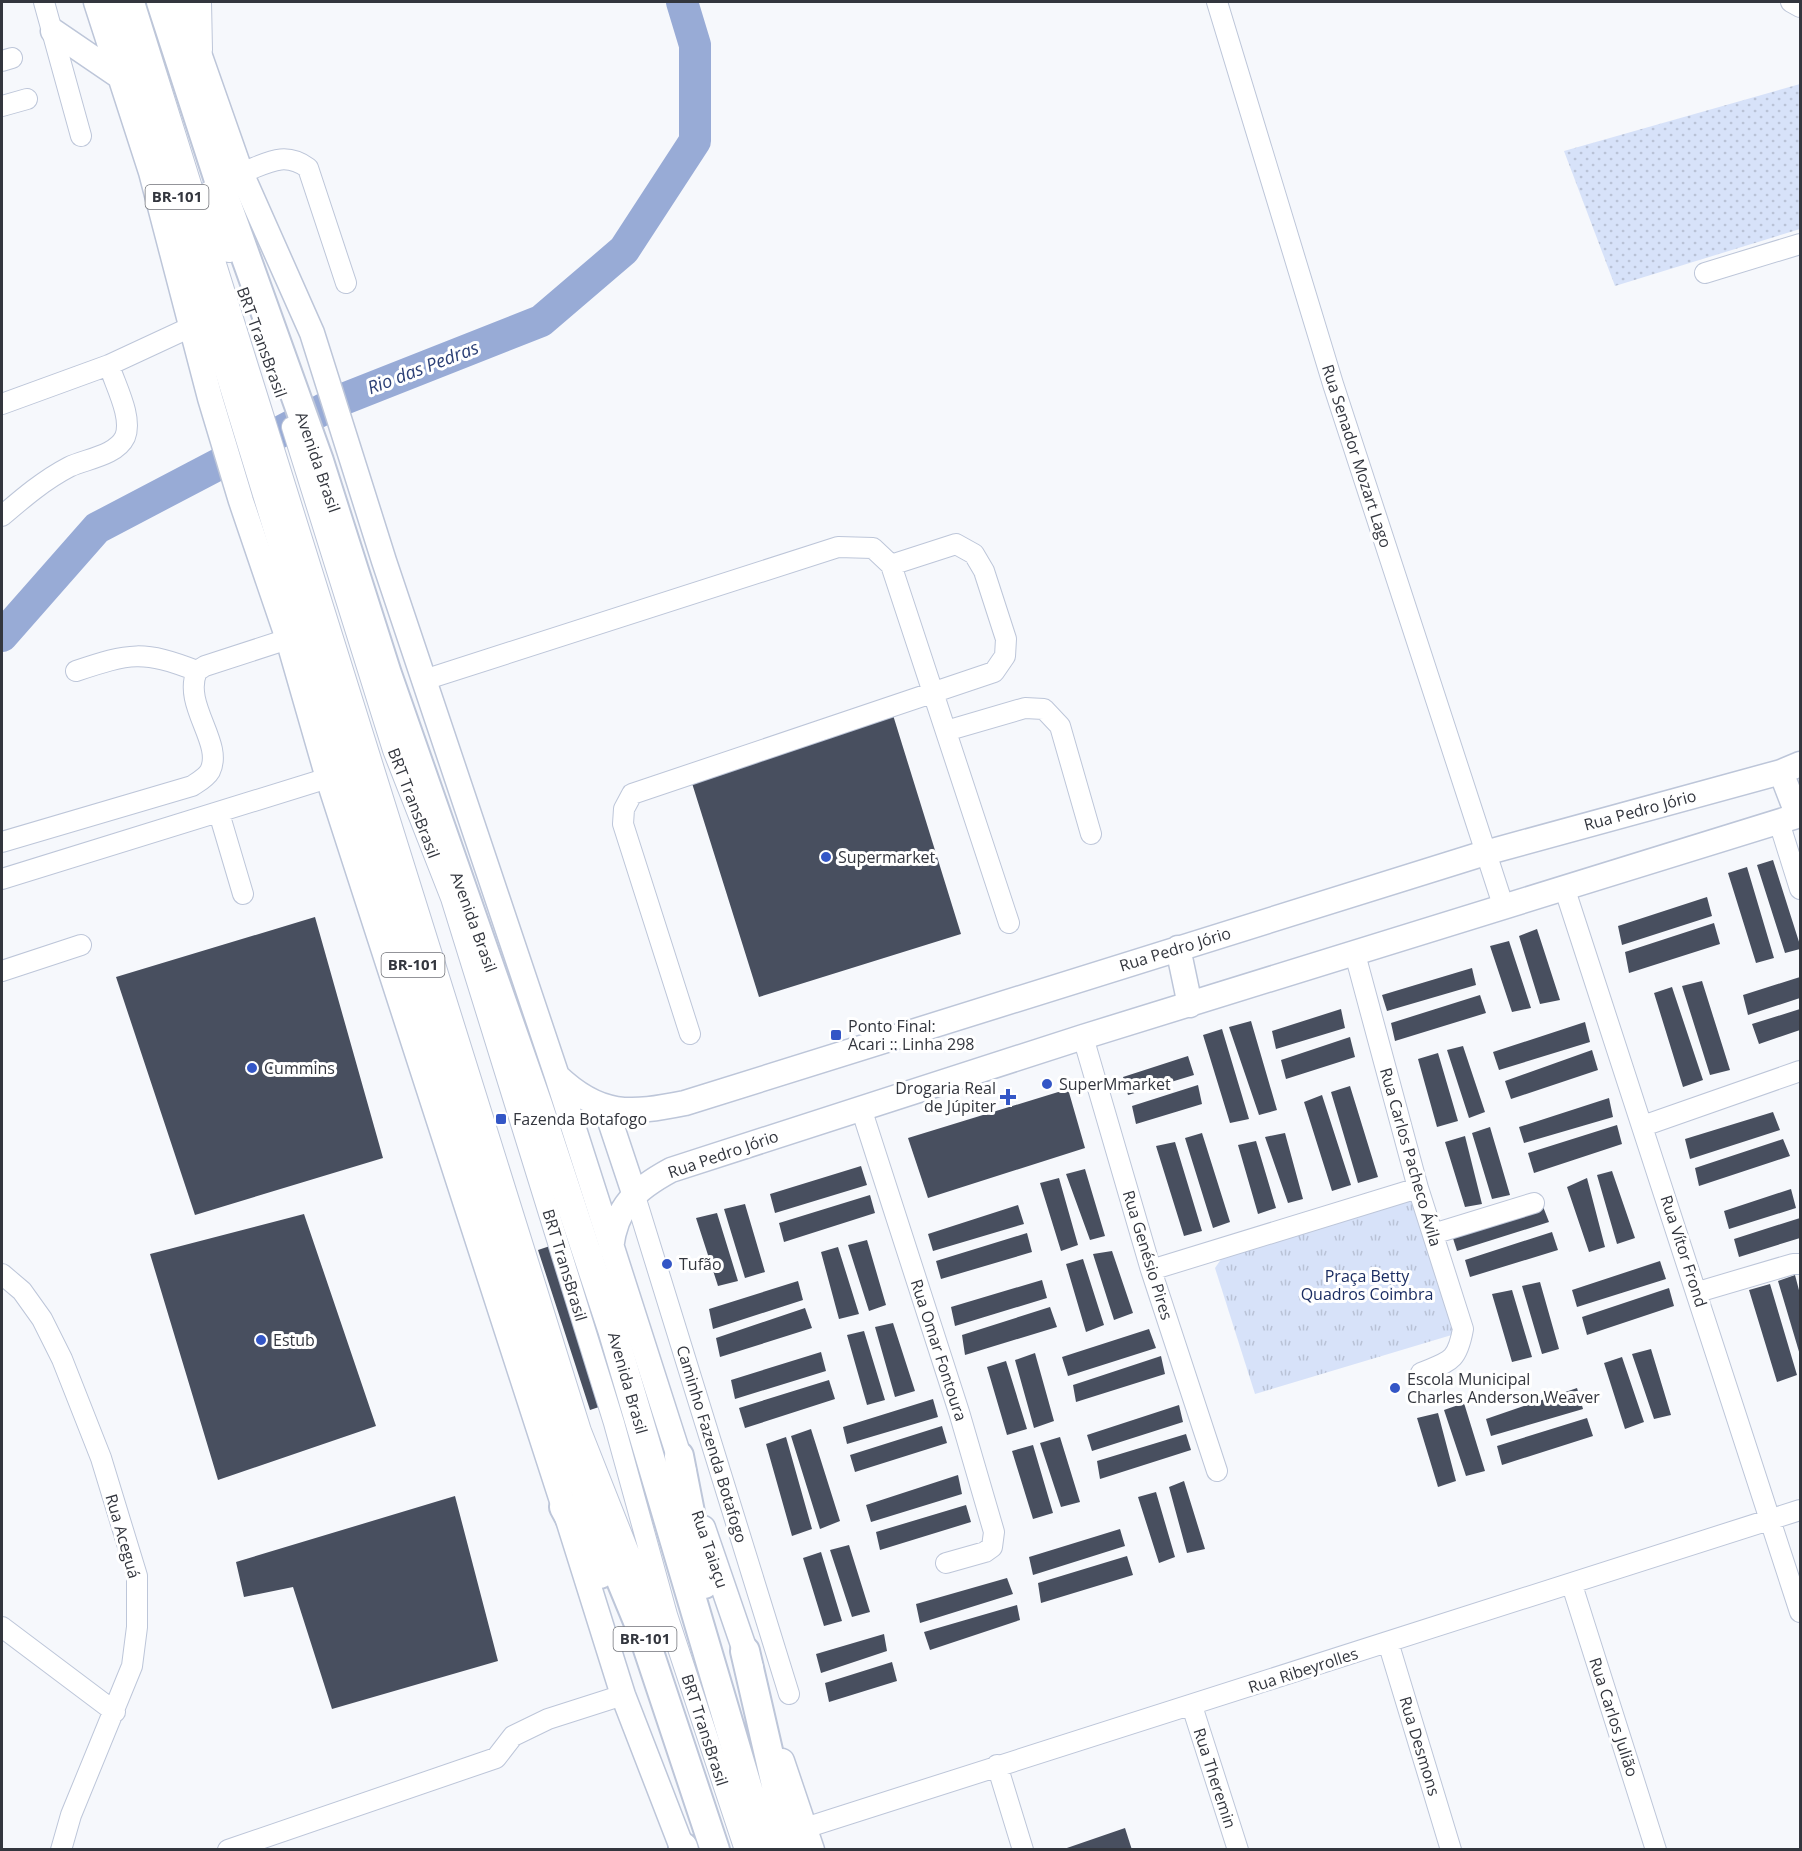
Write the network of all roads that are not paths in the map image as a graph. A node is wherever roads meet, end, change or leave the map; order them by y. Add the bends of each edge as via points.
1 (44, 2) edge
2 (96, 2) edge
3 (116, 2) edge
4 (134, 2) edge
5 (147, 2) edge
6 (161, 2) edge
7 (181, 2) edge
8 (201, 2) edge
9 (1217, 2) edge
10 (1791, 2) edge
11 (1800, 7) edge
12 (53, 31) junction
13 (202, 68) junction
14 (122, 78) junction
15 (27, 99) dead end
16 (2, 106) edge
17 (81, 136) dead end
18 (241, 173) junction
19 (1800, 244) edge
20 (1705, 273) dead end
21 (346, 283) dead end
22 (193, 326) junction
23 (109, 365) junction
24 (283, 379) junction
25 (234, 395) junction
26 (2, 404) edge
27 (263, 491) junction
28 (2, 516) edge
29 (891, 565) junction
30 (288, 639) junction
31 (76, 671) dead end
32 (197, 671) junction
33 (424, 680) junction
34 (933, 692) junction
35 (946, 731) junction
36 (1791, 768) edge
37 (328, 778) junction
38 (219, 813) junction
39 (1792, 818) edge
40 (1092, 834) dead end
41 (2, 842) edge
42 (1485, 853) junction
43 (2, 879) edge
44 (1800, 889) edge
45 (1565, 890) junction
46 (243, 894) dead end
47 (1504, 909) junction
48 (1010, 923) dead end
49 (81, 945) dead end
50 (1178, 948) junction
51 (1355, 954) junction
52 (2, 970) edge
53 (1190, 1005) junction
54 (690, 1034) dead end
55 (1083, 1037) junction
56 (1800, 1071) edge
57 (557, 1076) junction
58 (606, 1108) junction
59 (861, 1108) junction
60 (1643, 1126) junction
61 (1419, 1188) junction
62 (634, 1193) junction
63 (1534, 1203) dead end
64 (1433, 1234) junction
65 (611, 1248) junction
66 (1800, 1264) edge
67 (1152, 1270) junction
68 (2, 1274) edge
69 (1698, 1292) junction
70 (1421, 1373) dead end
71 (679, 1456) junction
72 (1217, 1471) dead end
73 (564, 1507) junction
74 (1800, 1510) edge
75 (1772, 1519) junction
76 (946, 1563) dead end
77 (1572, 1585) junction
78 (1800, 1612) edge
79 (2, 1626) edge
80 (1388, 1642) junction
81 (745, 1651) joint
82 (789, 1694) dead end
83 (623, 1695) junction
84 (1192, 1706) junction
85 (115, 1712) junction
86 (997, 1765) junction
87 (704, 1816) junction
88 (803, 1842) edge
89 (757, 1844) edge
90 (683, 1849) edge
91 (61, 1850) edge
92 (228, 1850) edge
93 (715, 1850) edge
94 (732, 1850) edge
95 (1023, 1850) edge
96 (1238, 1850) edge
97 (1451, 1850) edge
98 (1656, 1850) edge

1 - 12 street
2 - 14 main road
3 - 25 highway, BR-101 via 191,241
4 - 25 street, BRT TransBrasil
5 - 24 street, BRT TransBrasil via 218,221
6 - 24 highway, Avenida Brasil / BR-101
7 - 13 main road, Avenida Brasil
8 - 13 street
9 - 42 street, Rua Senador Mozart Lago via 1333,384
10 - 11 street
12 - 14 main road
12 - 17 street
13 - 18 main road, Avenida Brasil
14 - 22 main road
15 - 16 street
18 - 21 street via 278,159 296,159 308,168
18 - 33 main road, Avenida Brasil via 300,301
19 - 20 street
22 - 23 street
22 - 25 main road
23 - 26 street
23 - 28 street via 127,426 121,442 60,472
24 - 89 highway, Avenida Brasil / BR-101 via 538,1105 612,1329
25 - 27 highway, BR-101
27 - 30 main road
27 - 87 highway, BR-101 via 565,1432 642,1631
27 - 94 street, BRT TransBrasil via 581,1431 652,1610
29 - 33 street via 873,548 838,547
29 - 34 street
29 - 34 street via 956,544 974,554 984,571 1006,639 1005,656 994,672
30 - 32 street
30 - 37 main road
31 - 32 street via 143,655
32 - 41 street via 195,704 212,761 204,779 192,786
33 - 57 main road, Avenida Brasil
34 - 35 street
34 - 54 street via 632,794 624,809 623,824
35 - 40 street via 1025,708 1044,709 1060,726
35 - 48 street
36 - 39 main road
36 - 42 main road, Rua Pedro Jório
37 - 38 street
37 - 73 main road
38 - 43 street
38 - 46 street
39 - 44 street
39 - 45 main road, Rua Pedro Jório
42 - 47 street, Rua Senador Mozart Lago
42 - 50 main road, Rua Pedro Jório
45 - 47 main road, Rua Pedro Jório
45 - 60 street, Rua Vítor Frond
47 - 51 main road, Rua Pedro Jório
49 - 52 street
50 - 53 main road
50 - 58 main road, Rua Pedro Jório via 685,1103 645,1110
51 - 53 main road, Rua Pedro Jório
51 - 61 street, Rua Carlos Pacheco Ávila
53 - 55 main road, Rua Pedro Jório
55 - 59 main road, Rua Pedro Jório
55 - 67 street, Rua Genésio Pires
56 - 60 street
57 - 58 main road, Rua Pedro Jório via 586,1100
57 - 65 main road, Avenida Brasil
58 - 62 main road
59 - 62 main road, Rua Pedro Jório via 671,1170
59 - 76 street, Rua Omar Fontoura via 994,1532 992,1546 985,1552
60 - 69 street, Rua Vítor Frond
61 - 64 street, Rua Carlos Pacheco Ávila
61 - 67 street
62 - 65 main road, Rua Pedro Jório via 621,1212
62 - 82 street, Caminho Fazenda Botafogo
63 - 64 street
64 - 70 street, Rua Carlos Pacheco Ávila via 1462,1329 1453,1360
65 - 71 main road, Rua Taiaçu
66 - 69 street
67 - 72 street, Rua Genésio Pires
68 - 85 street, Rua Aceguá via 22,1291 42,1319 62,1359 100,1458 137,1576 132,1666
69 - 75 street, Rua Vítor Frond
71 - 81 main road, Rua Taiaçu
71 - 89 highway
73 - 83 main road
73 - 87 highway via 590,1552 680,1768
74 - 75 street, Rua Ribeyrolles
75 - 77 street, Rua Ribeyrolles
75 - 78 street, Rua Vítor Frond
77 - 80 street, Rua Ribeyrolles
77 - 98 street, Rua Carlos Julião
79 - 85 street
80 - 84 street, Rua Ribeyrolles
80 - 97 street, Rua Desmons
81 - 88 highway
83 - 90 main road
83 - 92 street via 548,1719 513,1736 496,1758
84 - 86 street, Rua Ribeyrolles
84 - 96 street, Rua Theremin
85 - 91 street, Rua Aceguá via 71,1815
86 - 88 street, Rua Ribeyrolles
86 - 95 street
87 - 93 highway, BR-101

